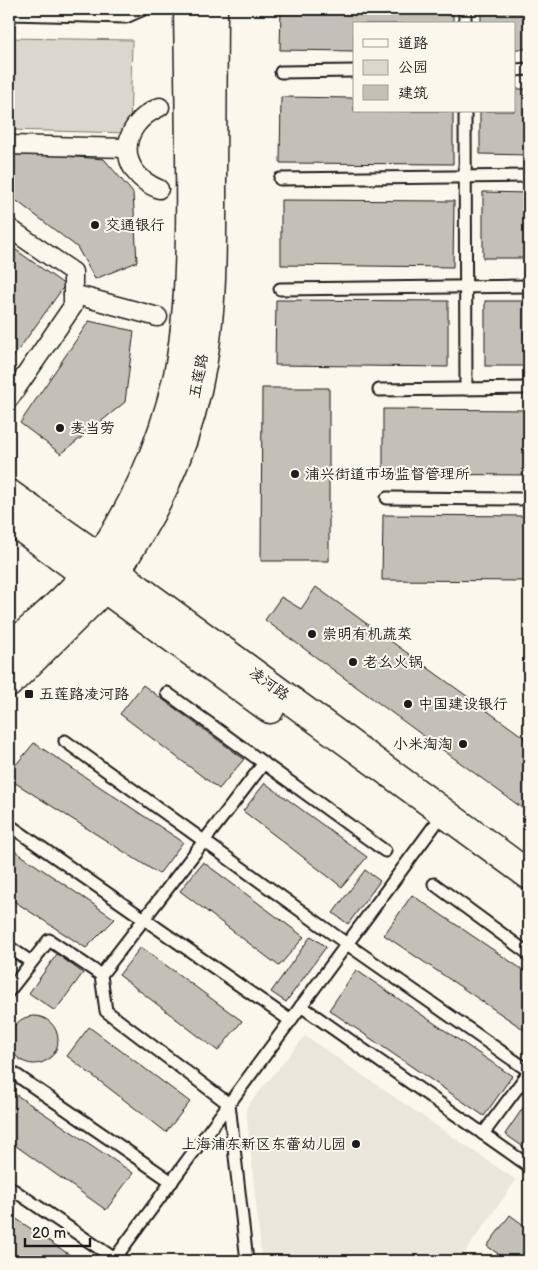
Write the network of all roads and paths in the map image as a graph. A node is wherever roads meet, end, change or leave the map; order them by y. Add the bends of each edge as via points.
1 (144, 9) edge
2 (188, 9) edge
3 (213, 9) edge
4 (465, 9) edge
5 (9, 14) edge
6 (465, 22) edge
7 (529, 69) edge
8 (516, 70) edge
9 (353, 71) edge
10 (281, 72) dead end
11 (160, 107) dead end
12 (465, 112) edge
13 (9, 145) edge
14 (127, 148) junction
15 (529, 176) edge
16 (465, 177) junction
17 (280, 179) dead end
18 (159, 189) dead end
19 (9, 228) edge
20 (529, 286) edge
21 (466, 287) junction
22 (280, 289) dead end
23 (72, 294) junction
24 (158, 317) dead end
25 (529, 388) edge
26 (466, 389) junction
27 (379, 390) dead end
28 (9, 399) edge
29 (9, 494) edge
30 (387, 498) dead end
31 (529, 500) edge
32 (9, 519) edge
33 (101, 573) junction
34 (9, 649) edge
35 (9, 683) edge
36 (167, 693) dead end
37 (65, 741) dead end
38 (264, 763) junction
39 (9, 825) edge
40 (434, 826) junction
41 (205, 842) junction
42 (385, 851) dead end
43 (529, 875) edge
44 (434, 884) dead end
45 (529, 895) edge
46 (144, 919) junction
47 (347, 944) junction
48 (9, 947) edge
49 (529, 954) edge
50 (31, 962) junction
51 (101, 976) junction
52 (9, 991) edge
53 (301, 1006) junction
54 (291, 1021) junction
55 (9, 1070) edge
56 (529, 1072) edge
57 (229, 1104) junction
58 (483, 1134) junction
59 (529, 1166) edge
60 (172, 1182) junction
61 (9, 1187) edge
62 (114, 1260) edge
63 (247, 1261) edge

1 - 5 lane via 126,17
2 - 33 street, 五莲路 via 189,276 178,374 160,436
3 - 33 street, 五莲路 via 211,276 200,379 182,444 155,507
4 - 6 lane
7 - 8 lane
9 - 10 lane
11 - 14 street via 138,121
12 - 16 lane
13 - 14 street
14 - 18 street via 132,168 148,185
15 - 16 lane
16 - 17 lane
16 - 21 lane
19 - 23 street via 72,272
20 - 21 lane
21 - 22 lane
21 - 26 lane
23 - 24 street
23 - 28 street via 73,306
25 - 26 lane
26 - 27 lane
29 - 33 street, 凌河路
30 - 31 lane
32 - 33 street, 凌河路
33 - 34 street, 五莲路 via 63,599
33 - 35 street, 五莲路
33 - 40 street, 凌河路
33 - 43 street, 凌河路 via 148,596
36 - 38 lane
37 - 41 lane
38 - 41 lane
38 - 42 lane
39 - 46 lane
40 - 45 street, 凌河路
40 - 47 lane
41 - 46 lane
41 - 47 lane
44 - 49 lane
46 - 51 lane
46 - 54 lane
47 - 53 lane
47 - 56 lane
48 - 50 lane
50 - 51 lane via 48,940
50 - 52 lane
51 - 57 lane via 106,1011
53 - 54 lane
53 - 58 lane
54 - 57 lane
55 - 60 lane
56 - 58 lane
57 - 60 lane
57 - 63 lane
58 - 59 lane
60 - 62 lane
61 - 62 lane

